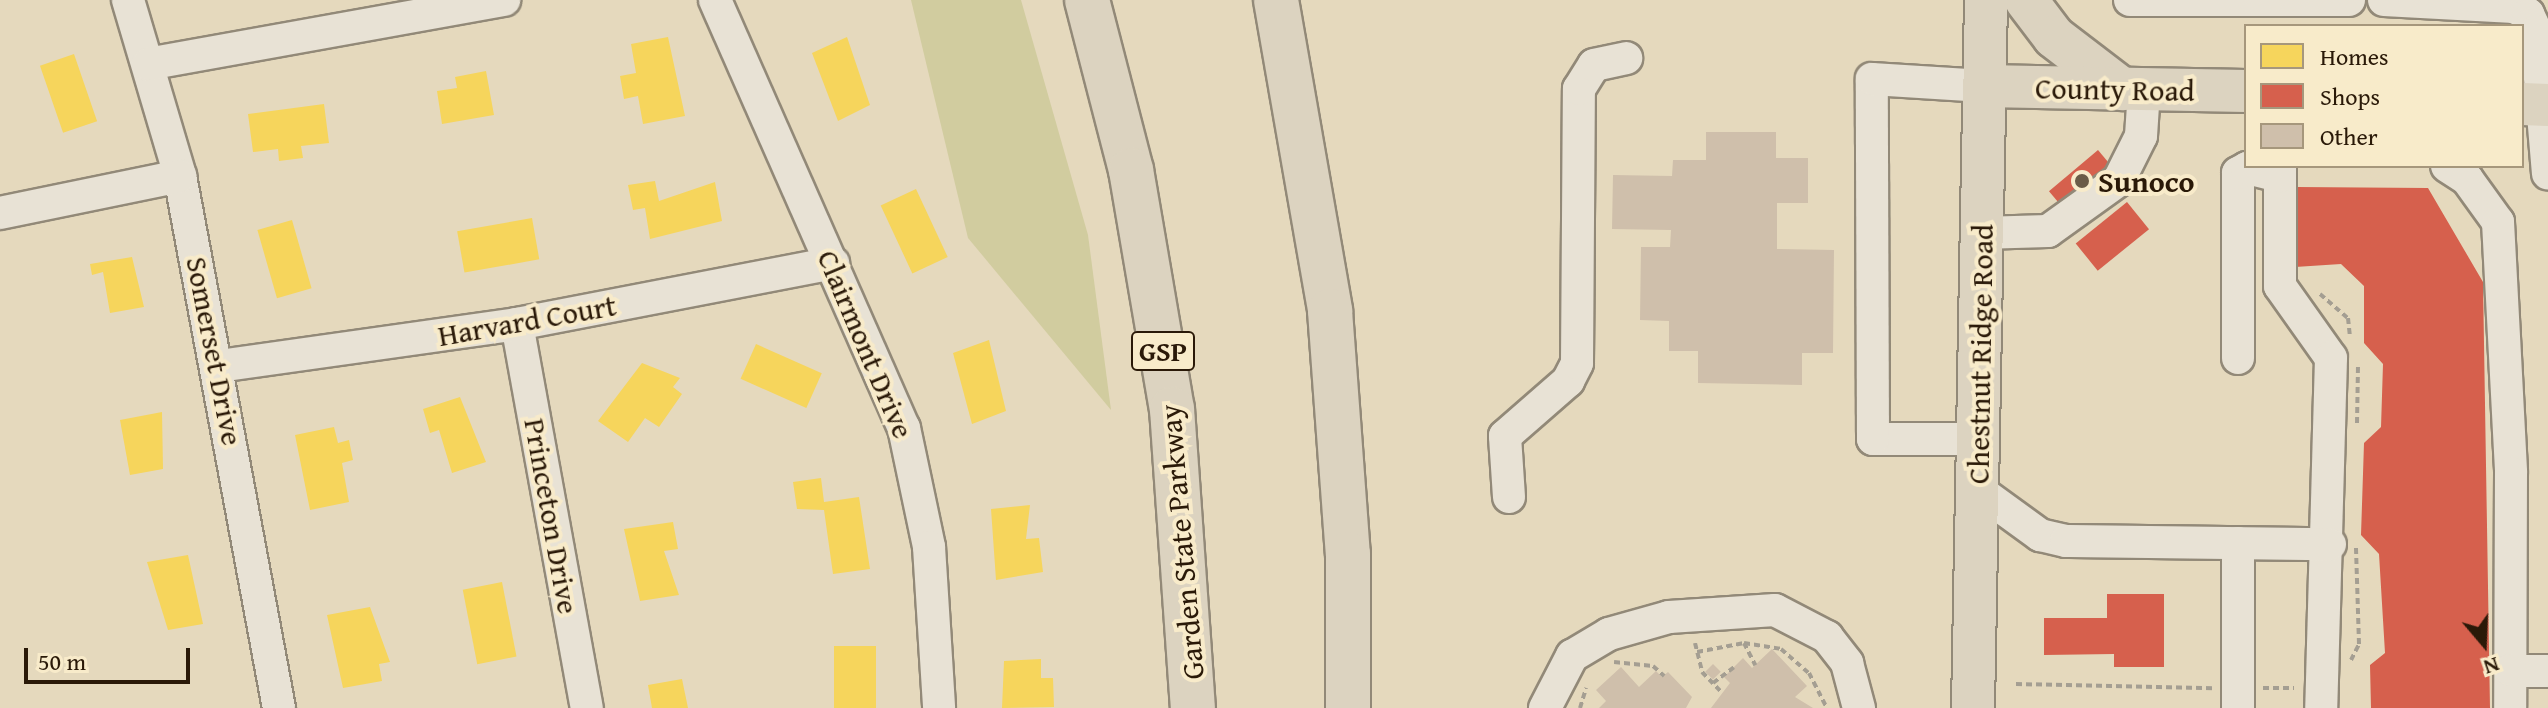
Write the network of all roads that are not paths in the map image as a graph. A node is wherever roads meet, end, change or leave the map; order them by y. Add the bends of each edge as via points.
1 (128, 0) edge
2 (504, 0) edge
3 (715, 0) edge
4 (1087, 0) edge
5 (1276, 0) edge
6 (1986, 0) edge
7 (2026, 0) edge
8 (2130, 0) edge
9 (2349, 0) edge
10 (2384, 0) edge
11 (1626, 58) dead end
12 (148, 64) junction
13 (1984, 86) junction
14 (2133, 89) junction
15 (2237, 97) edge
16 (2537, 105) edge
17 (2450, 168) edge
18 (2280, 171) edge
19 (2548, 173) edge
20 (180, 176) junction
21 (0, 213) edge
22 (1981, 233) junction
23 (833, 263) junction
24 (517, 324) junction
25 (2238, 358) dead end
26 (219, 366) junction
27 (1978, 439) junction
28 (1978, 490) junction
29 (1509, 497) dead end
30 (2238, 543) junction
31 (2330, 544) junction
32 (2511, 670) junction
33 (2548, 671) edge
34 (2238, 698) edge
35 (2322, 699) edge
36 (279, 708) edge
37 (587, 708) edge
38 (939, 708) edge
39 (1193, 708) edge
40 (1348, 708) edge
41 (1545, 708) edge
42 (1859, 708) edge
43 (1973, 708) edge
44 (2510, 708) edge

1 - 12 street, Somerset Drive
2 - 12 street
3 - 23 street, Clairmont Drive
4 - 39 highway, Garden State Parkway / GSP via 1131,170 1172,409
5 - 40 highway via 1330,311 1348,554
6 - 13 main road, Chestnut Ridge Road
7 - 14 main road via 2054,37
8 - 9 street
10 - 16 street via 2523,10 2536,31
11 - 29 street via 1594,65 1579,89 1577,363 1568,381 1505,436
12 - 20 street, Somerset Drive
13 - 14 main road, County Road
13 - 22 main road, Chestnut Ridge Road
13 - 27 street via 1872,79 1873,439
14 - 15 main road, County Road
14 - 22 street via 2141,136 2119,180 2048,231
16 - 19 street
17 - 32 street via 2475,187 2498,222 2511,473
18 - 25 street via 2247,168 2238,173
18 - 31 street via 2280,286 2331,358
20 - 21 street
20 - 26 street, Somerset Drive
22 - 27 main road, Chestnut Ridge Road
23 - 24 street, Harvard Court
23 - 38 street, Clairmont Drive via 881,367 914,466 929,547
24 - 26 street, Harvard Court
24 - 37 street, Princeton Drive
26 - 36 street, Somerset Drive
27 - 28 main road, Chestnut Ridge Road
28 - 30 street via 2040,535 2087,543
28 - 43 main road, Chestnut Ridge Road
30 - 31 street
30 - 34 street
31 - 35 street
32 - 33 street
32 - 44 street
41 - 42 street via 1572,656 1609,634 1669,617 1775,610 1827,637 1847,663

